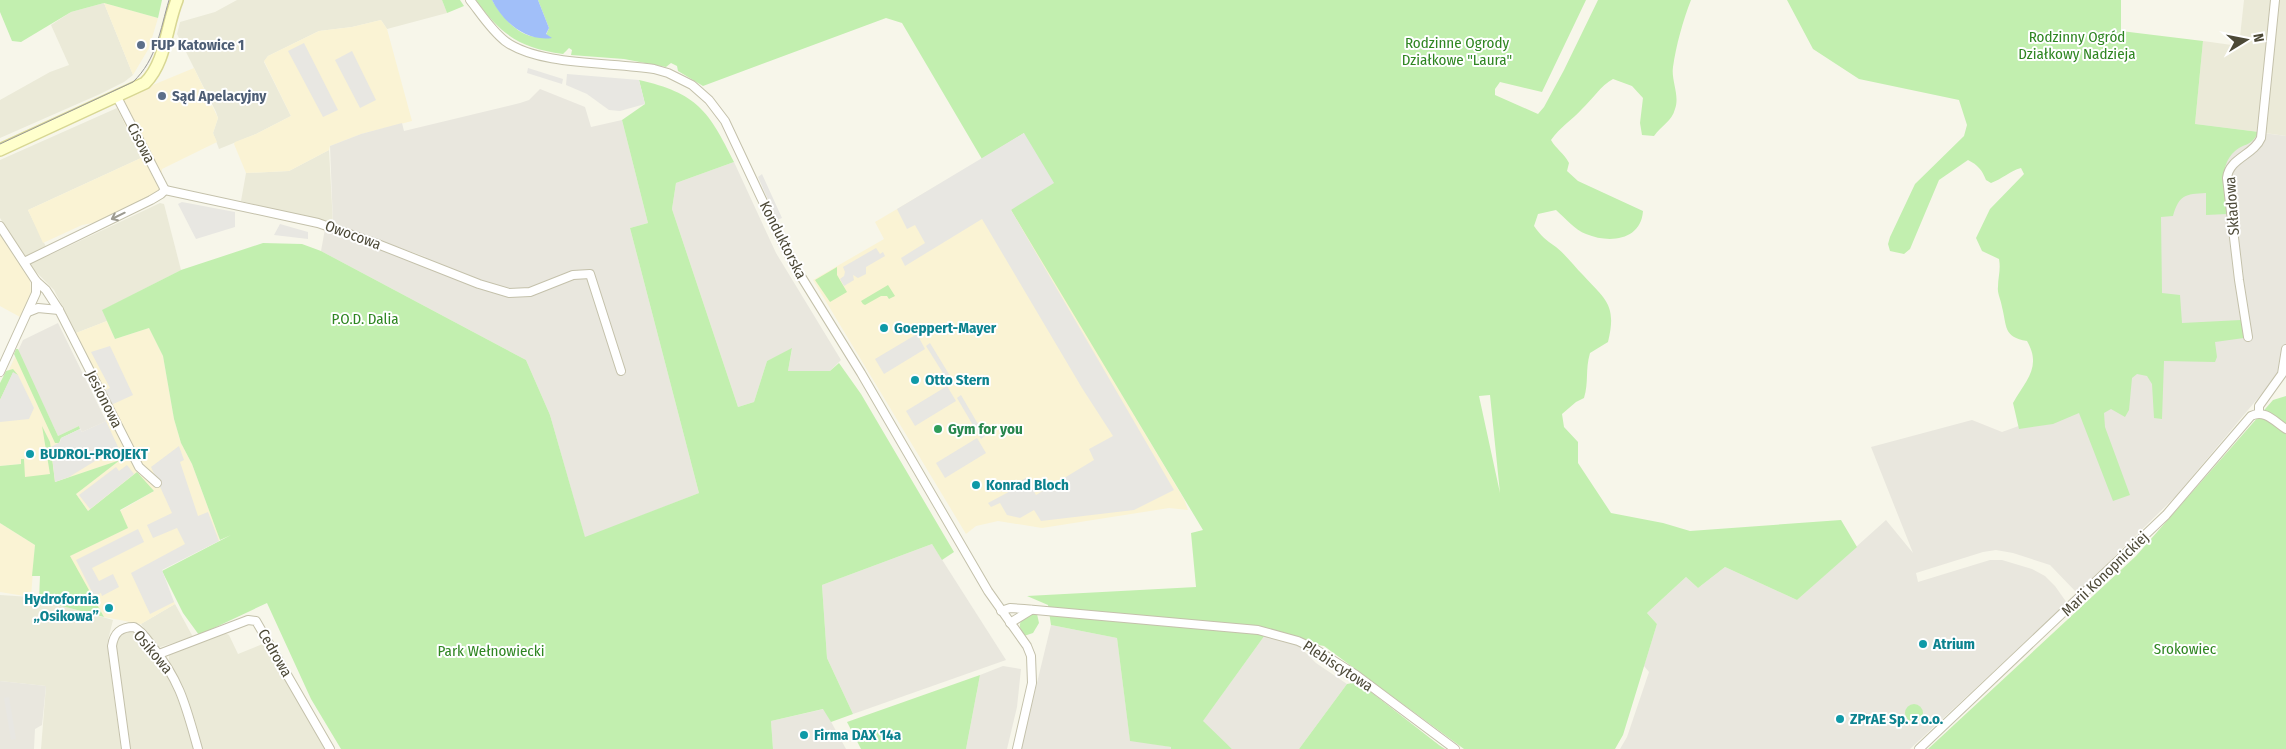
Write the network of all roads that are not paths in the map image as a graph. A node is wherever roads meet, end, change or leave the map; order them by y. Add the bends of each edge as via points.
1 (177, 0) edge
2 (470, 0) edge
3 (2275, 0) edge
4 (117, 97) junction
5 (0, 150) edge
6 (165, 190) junction
7 (0, 226) edge
8 (24, 262) junction
9 (36, 281) junction
10 (59, 310) junction
11 (28, 312) junction
12 (2248, 337) dead end
13 (2286, 349) edge
14 (621, 371) dead end
15 (0, 372) edge
16 (2259, 413) junction
17 (2286, 429) edge
18 (157, 483) dead end
19 (1031, 610) junction
20 (1001, 611) junction
21 (1010, 624) junction
22 (159, 654) junction
23 (126, 749) edge
24 (198, 749) edge
25 (330, 749) edge
26 (1017, 749) edge
27 (1455, 749) edge
28 (1919, 749) edge

1 - 4 main road via 160,59 151,76
2 - 20 street, Konduktorska via 495,32 520,50 544,57 654,69 692,85 717,109 734,136 799,273
3 - 12 street, Składowa via 2261,138 2258,145 2232,166 2227,178
4 - 5 main road
4 - 6 street, Cisowa
6 -> 8 street via 152,200
6 - 14 street, Owocowa via 318,223 479,284 509,292 530,292 573,275 590,274
7 - 8 street, Jesionowa
8 - 9 street, Jesionowa
9 - 10 street, Jesionowa
9 - 11 street via 36,293
10 - 11 street via 38,308
10 - 18 street, Jesionowa via 139,467
11 - 15 street
13 - 16 street via 2282,374 2259,406
16 - 17 street
16 - 28 street, Marii Konopnickiej via 2251,416 2166,515
19 - 20 street via 1010,608
19 - 21 street
19 - 27 street, Plebiscytowa via 1258,630 1298,640 1356,675
20 - 21 street, Konduktorska
21 - 26 street, Konduktorska via 1031,656 1032,683
22 - 23 street, Osikowa via 134,627 120,629 113,638
22 - 24 street, Osikowa via 180,688
22 - 25 street, Cedrowa via 248,620 256,621

